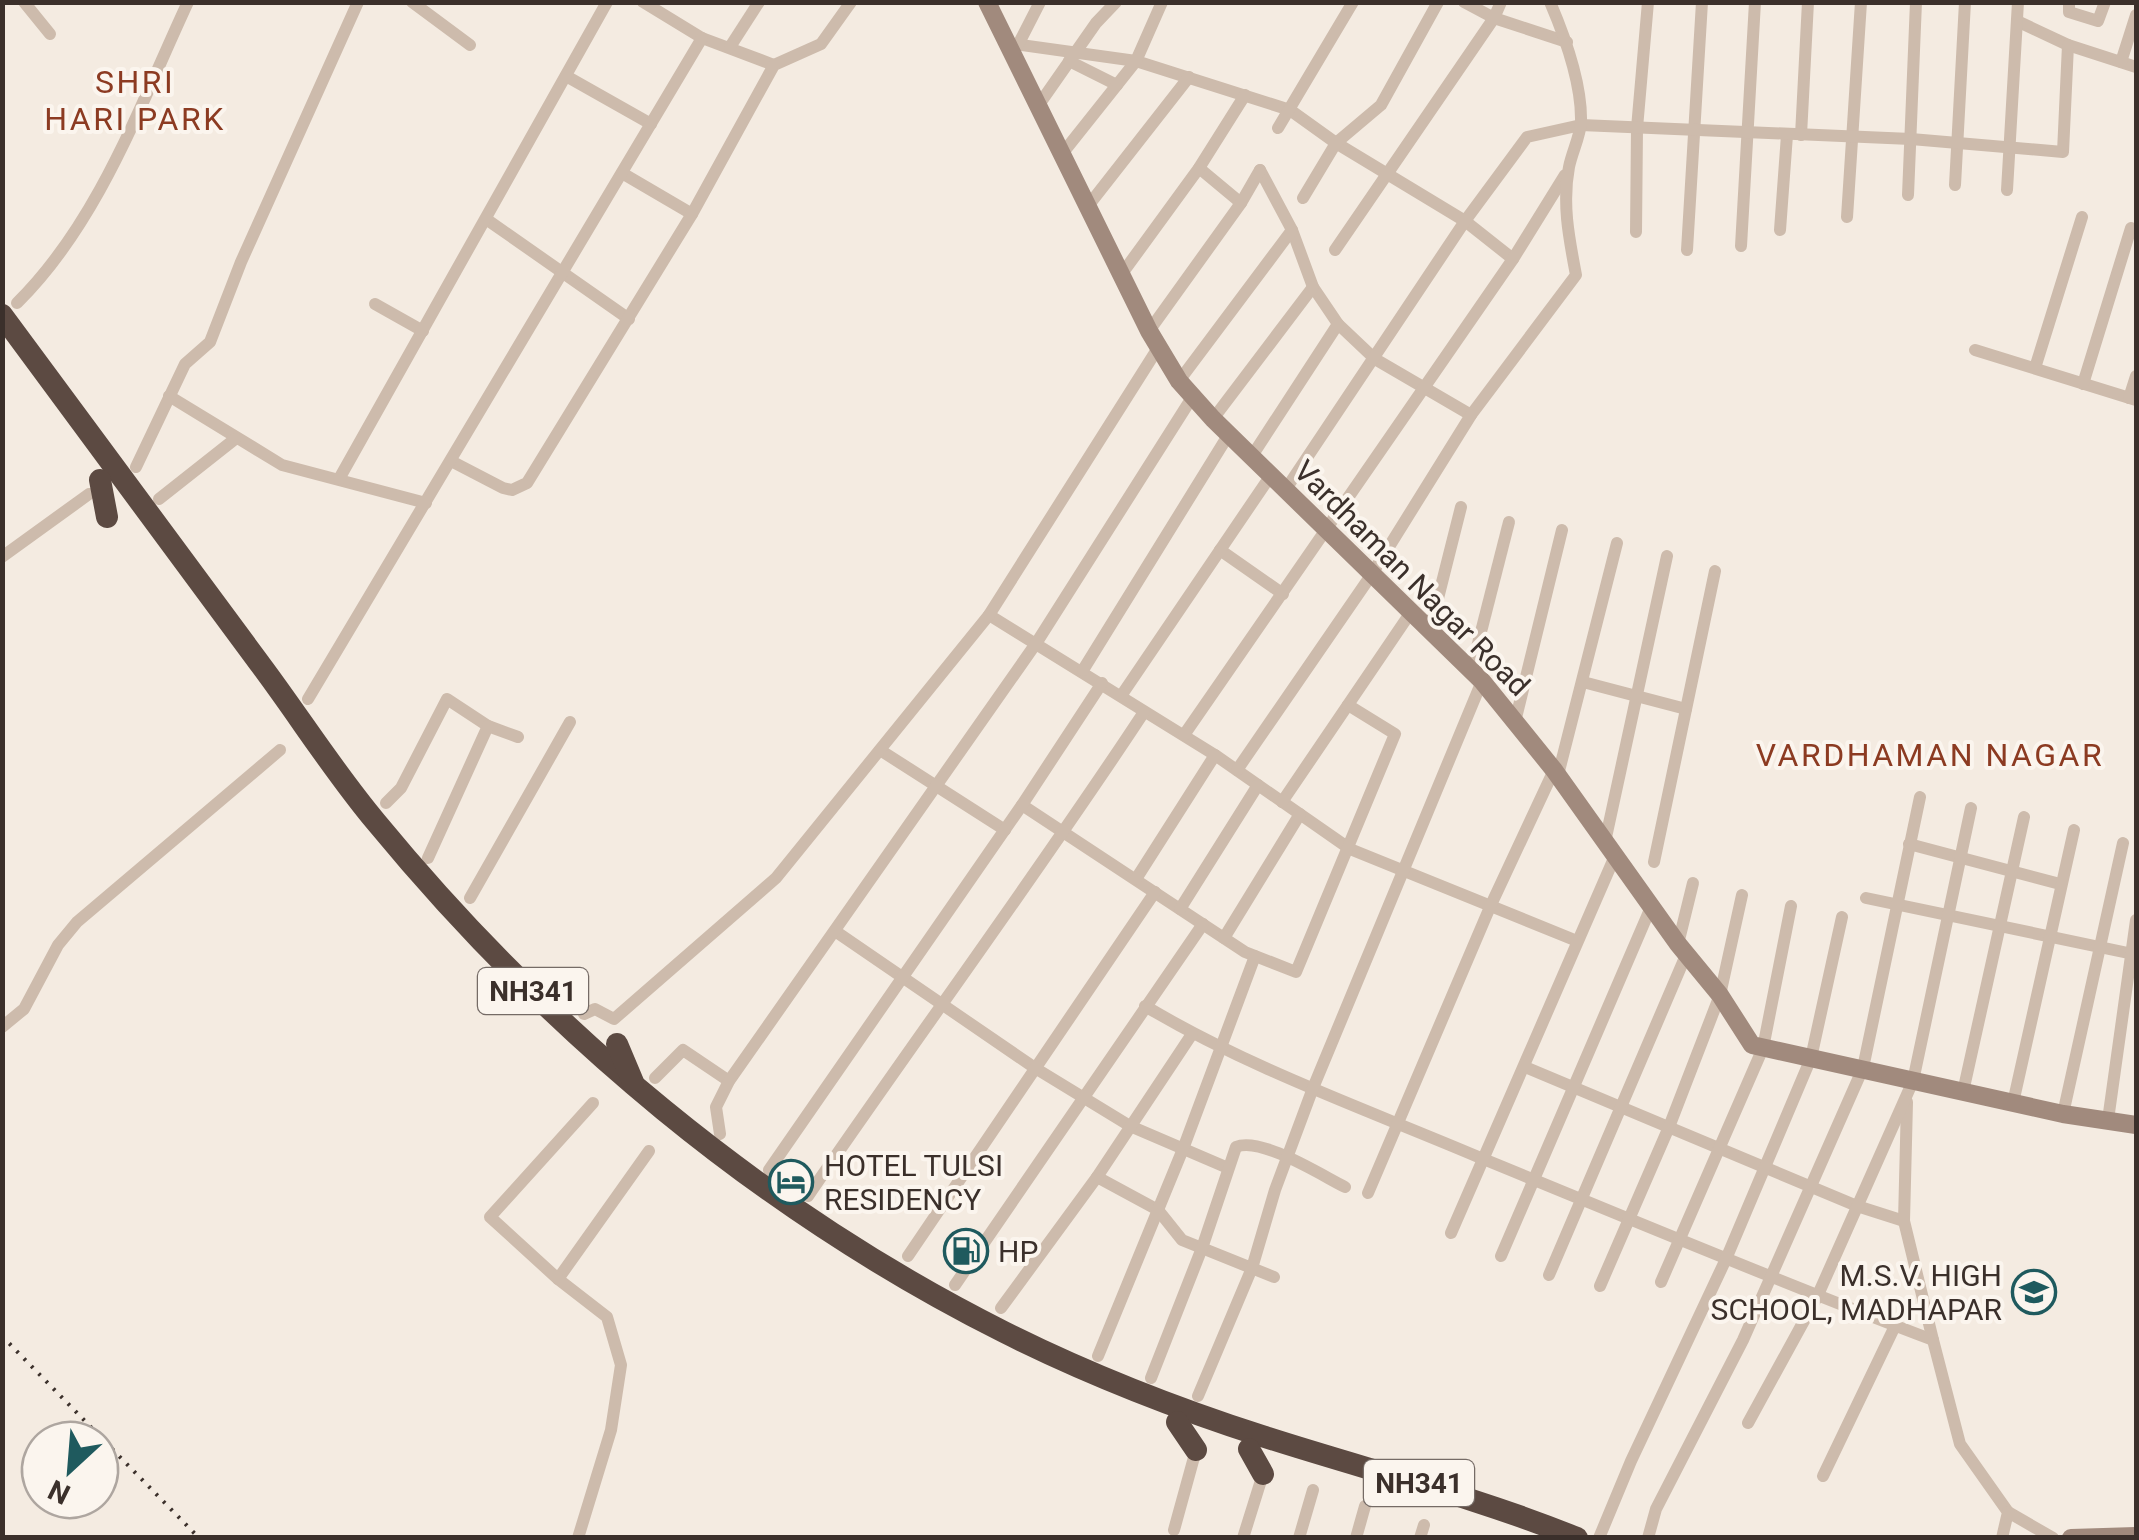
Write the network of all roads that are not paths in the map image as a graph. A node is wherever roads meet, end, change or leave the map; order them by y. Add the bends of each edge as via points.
1 (24, 2) edge
2 (188, 2) edge
3 (358, 2) edge
4 (412, 2) edge
5 (607, 2) edge
6 (759, 2) edge
7 (851, 2) edge
8 (988, 2) edge
9 (1040, 2) edge
10 (1116, 2) edge
11 (1162, 2) edge
12 (1353, 2) edge
13 (1438, 2) edge
14 (1464, 2) edge
15 (1501, 2) edge
16 (1550, 2) edge
17 (1648, 2) edge
18 (1702, 2) edge
19 (1755, 2) edge
20 (1808, 2) edge
21 (1861, 2) edge
22 (1916, 2) edge
23 (1965, 2) edge
24 (2018, 2) edge
25 (2070, 2) edge
26 (2106, 2) edge
27 (647, 3) edge
28 (2136, 15) edge
29 (1494, 18) junction
30 (2018, 21) junction
31 (50, 34) dead end
32 (702, 38) junction
33 (1567, 42) junction
34 (1013, 44) junction
35 (470, 45) dead end
36 (2068, 46) junction
37 (730, 47) junction
38 (1072, 57) junction
39 (1136, 61) junction
40 (2121, 62) junction
41 (774, 65) junction
42 (2136, 67) edge
43 (566, 76) junction
44 (1189, 77) junction
45 (1117, 85) junction
46 (1245, 95) junction
47 (1038, 106) junction
48 (1290, 110) junction
49 (651, 124) junction
50 (1581, 125) junction
51 (1278, 128) dead end
52 (1637, 128) junction
53 (1695, 130) junction
54 (1747, 133) junction
55 (1794, 135) junction
56 (1851, 138) junction
57 (1911, 139) junction
58 (1959, 142) junction
59 (1336, 143) junction
60 (2010, 146) junction
61 (1062, 154) junction
62 (1199, 168) junction
63 (1569, 168) junction
64 (622, 173) junction
65 (1386, 173) junction
66 (1955, 185) dead end
67 (2006, 190) dead end
68 (1908, 195) dead end
69 (1303, 198) dead end
70 (1241, 203) junction
71 (1088, 206) junction
72 (692, 214) junction
73 (1848, 217) dead end
74 (2082, 217) dead end
75 (486, 219) junction
76 (1465, 222) junction
77 (2131, 228) dead end
78 (1292, 230) junction
79 (1780, 230) dead end
80 (1636, 232) dead end
81 (1741, 246) dead end
82 (1335, 250) dead end
83 (1688, 250) dead end
84 (1512, 259) junction
85 (564, 270) junction
86 (1121, 275) junction
87 (1313, 287) junction
88 (375, 304) dead end
89 (10, 309) edge
90 (629, 319) junction
91 (1338, 324) junction
92 (422, 331) junction
93 (1149, 331) junction
94 (1158, 348) junction
95 (1974, 350) dead end
96 (1375, 359) junction
97 (2034, 368) junction
98 (2136, 376) edge
99 (1179, 381) junction
100 (2083, 384) junction
101 (1422, 386) junction
102 (169, 396) junction
103 (1192, 396) junction
104 (2133, 399) edge
105 (1471, 415) junction
106 (1213, 418) junction
107 (1229, 434) junction
108 (235, 439) junction
109 (1252, 456) junction
110 (451, 460) junction
111 (136, 467) joint
112 (1271, 474) junction
113 (339, 480) junction
114 (95, 487) joint
115 (1286, 489) junction
116 (134, 494) junction
117 (159, 498) dead end
118 (426, 502) junction
119 (1460, 508) dead end
120 (106, 517) dead end
121 (1509, 522) dead end
122 (1328, 530) junction
123 (1562, 530) dead end
124 (1616, 543) dead end
125 (1220, 550) junction
126 (1666, 556) dead end
127 (2, 557) edge
128 (1715, 571) dead end
129 (1372, 574) junction
130 (1282, 594) junction
131 (1410, 612) junction
132 (990, 615) junction
133 (1430, 630) junction
134 (1037, 642) junction
135 (1083, 670) junction
136 (1477, 676) junction
137 (1583, 682) junction
138 (1102, 684) junction
139 (1121, 696) junction
140 (1636, 697) junction
141 (308, 699) dead end
142 (1348, 705) junction
143 (1686, 710) junction
144 (1144, 712) junction
145 (570, 722) dead end
146 (1515, 722) junction
147 (488, 726) junction
148 (1184, 735) junction
149 (518, 737) dead end
150 (280, 750) dead end
151 (880, 750) junction
152 (1215, 755) junction
153 (1237, 770) junction
154 (1556, 773) junction
155 (1258, 785) junction
156 (935, 788) junction
157 (1920, 797) dead end
158 (1282, 802) junction
159 (386, 803) joint
160 (1022, 804) junction
161 (1971, 808) dead end
162 (1300, 814) junction
163 (2024, 817) dead end
164 (382, 830) junction
165 (1005, 830) junction
166 (2074, 830) dead end
167 (1065, 832) junction
168 (2123, 843) dead end
169 (1909, 844) junction
170 (1350, 849) junction
171 (1610, 849) junction
172 (1960, 856) junction
173 (428, 858) dead end
174 (1654, 862) dead end
175 (2011, 870) junction
176 (1402, 871) junction
177 (1136, 880) junction
178 (1693, 883) dead end
179 (2060, 884) junction
180 (1156, 892) junction
181 (1742, 895) dead end
182 (470, 898) dead end
183 (1866, 898) dead end
184 (1895, 904) junction
185 (1791, 906) dead end
186 (1490, 907) junction
187 (1650, 907) junction
188 (1180, 909) junction
189 (1946, 917) junction
190 (1842, 918) dead end
191 (2136, 920) edge
192 (1203, 924) junction
193 (1997, 928) junction
194 (835, 931) junction
195 (1224, 938) junction
196 (2047, 938) junction
197 (1577, 940) junction
198 (2098, 948) junction
199 (1682, 949) junction
200 (2134, 954) junction
201 (1255, 956) junction
202 (901, 976) junction
203 (1720, 995) junction
204 (941, 1001) junction
205 (1145, 1006) junction
206 (584, 1014) dead end
207 (2, 1027) edge
208 (1192, 1034) junction
209 (617, 1044) dead end
210 (1220, 1048) junction
211 (1763, 1048) junction
212 (1811, 1058) junction
213 (1524, 1067) junction
214 (1036, 1068) junction
215 (1862, 1068) junction
216 (729, 1081) junction
217 (645, 1082) junction
218 (1572, 1087) junction
219 (1313, 1088) junction
220 (1910, 1088) junction
221 (1962, 1092) junction
222 (1085, 1099) junction
223 (593, 1103) dead end
224 (2013, 1103) junction
225 (1621, 1107) junction
226 (2063, 1114) junction
227 (2108, 1120) junction
228 (1399, 1124) junction
229 (2136, 1124) edge
230 (1130, 1126) junction
231 (1669, 1127) junction
232 (720, 1134) dead end
233 (1718, 1147) junction
234 (1183, 1149) junction
235 (649, 1151) dead end
236 (1288, 1158) junction
237 (1485, 1159) junction
238 (1764, 1167) junction
239 (1228, 1168) junction
240 (769, 1170) joint
241 (1097, 1177) junction
242 (1534, 1180) junction
243 (1809, 1184) junction
244 (1344, 1187) dead end
245 (1368, 1193) dead end
246 (1582, 1199) junction
247 (800, 1201) junction
248 (1857, 1206) junction
249 (1158, 1210) junction
250 (1631, 1220) junction
251 (1904, 1220) junction
252 (1452, 1233) dead end
253 (1678, 1239) junction
254 (1202, 1248) junction
255 (908, 1256) dead end
256 (1501, 1256) dead end
257 (1726, 1259) junction
258 (1252, 1268) junction
259 (1549, 1275) dead end
260 (1274, 1277) dead end
261 (1772, 1277) junction
262 (558, 1279) junction
263 (1660, 1282) dead end
264 (954, 1285) dead end
265 (1600, 1286) dead end
266 (1816, 1297) junction
267 (1002, 1308) dead end
268 (1895, 1326) junction
269 (1932, 1340) junction
270 (1098, 1356) dead end
271 (1151, 1378) dead end
272 (1198, 1396) dead end
273 (1176, 1422) dead end
274 (1748, 1423) dead end
275 (1254, 1442) junction
276 (1196, 1450) joint
277 (1263, 1474) joint
278 (1824, 1476) dead end
279 (1313, 1490) dead end
280 (1365, 1506) dead end
281 (2008, 1512) junction
282 (1174, 1530) dead end
283 (2136, 1536) edge
284 (578, 1538) edge
285 (1243, 1538) edge
286 (1299, 1538) edge
287 (1356, 1538) edge
288 (1576, 1538) edge
289 (1600, 1538) edge
290 (1648, 1538) edge
291 (2002, 1538) edge
292 (2052, 1538) edge
293 (2071, 1538) edge

1 - 31 street
2 - 89 street via 102,187 38,282
3 - 102 street via 210,342 185,364
4 - 35 street
5 - 43 street
6 - 37 street
7 - 41 street via 821,44
8 - 34 street, Vardhaman Nagar Road
9 - 34 street
10 - 38 street
11 - 39 street
12 - 48 street
13 - 59 street via 1381,105
14 - 29 street
15 - 29 street
16 - 33 street
17 - 52 street
18 - 53 street
19 - 54 street
20 - 55 street
21 - 56 street
22 - 57 street
23 - 58 street
24 - 30 street
25 - 26 street via 2069,12 2098,21
27 - 32 street
28 - 40 street
29 - 33 street
29 - 65 street
30 - 36 street
30 - 60 street
32 - 37 street
32 - 49 street
33 - 50 street
34 - 38 street
34 - 47 street, Vardhaman Nagar Road
36 - 40 street
36 - 60 street via 2063,152
37 - 41 street
38 - 39 street
38 - 45 street
38 - 47 street
39 - 44 street
39 - 45 street
40 - 42 street
41 - 72 street
43 - 49 street
43 - 75 street
44 - 46 street
44 - 71 street
45 - 61 street
46 - 48 street
46 - 62 street
47 - 61 street, Vardhaman Nagar Road
48 - 51 street
48 - 59 street
49 - 64 street
50 - 52 street
50 - 63 street
50 - 76 street via 1527,137
52 - 53 street
52 - 80 street
53 - 54 street
53 - 83 street
54 - 55 street
54 - 81 street
55 - 56 street
55 - 79 street
56 - 57 street
56 - 73 street
57 - 58 street
57 - 68 street
58 - 60 street
58 - 66 street
59 - 65 street
59 - 69 street
60 - 67 street
61 - 71 street, Vardhaman Nagar Road
62 - 70 street
62 - 86 street
63 - 84 street
63 - 105 street via 1564,216 1576,275
64 - 72 street
64 - 85 street
65 - 76 street
65 - 82 street
70 - 78 street via 1260,170
70 - 93 street
71 - 86 street, Vardhaman Nagar Road
72 - 90 street
74 - 97 street
75 - 85 street
75 - 92 street
76 - 84 street
76 - 96 street
77 - 100 street
78 - 87 street
78 - 99 street
84 - 101 street
85 - 90 street
85 - 110 street
86 - 93 street, Vardhaman Nagar Road
87 - 91 street
87 - 106 street
88 - 92 street
89 - 116 highway, NH341
90 - 110 street via 527,483 503,488
91 - 96 street
91 - 109 street
92 - 113 street
93 - 94 street, Vardhaman Nagar Road
94 - 99 street, Vardhaman Nagar Road
94 - 132 street
95 - 97 street
96 - 101 street
96 - 115 street
97 - 100 street
98 - 104 street
99 - 103 street, Vardhaman Nagar Road
100 - 104 street
101 - 105 street
101 - 122 street
102 - 108 street
102 - 111 street
103 - 106 street, Vardhaman Nagar Road
103 - 134 street
105 - 129 street
106 - 107 street, Vardhaman Nagar Road
107 - 109 street, Vardhaman Nagar Road
107 - 135 street
108 - 113 street via 282,465
108 - 117 street
109 - 112 street, Vardhaman Nagar Road
110 - 118 street
111 - 116 highway
112 - 115 street, Vardhaman Nagar Road
112 - 125 street
113 - 118 street
114 - 120 highway
114 - 127 street
115 - 122 street, Vardhaman Nagar Road
116 - 164 highway, NH341
118 - 141 street
119 - 133 street
121 - 136 street
122 - 129 street, Vardhaman Nagar Road
122 - 130 street
123 - 146 street
124 - 137 street
125 - 130 street
125 - 139 street
126 - 140 street
128 - 143 street
129 - 131 street, Vardhaman Nagar Road
129 - 153 street
130 - 148 street
131 - 133 street, Vardhaman Nagar Road
131 - 142 street
132 - 134 street
132 - 151 street
133 - 136 street, Vardhaman Nagar Road
134 - 135 street
134 - 156 street
135 - 138 street
136 - 146 street, Vardhaman Nagar Road
136 - 176 street
137 - 140 street
137 - 154 street
138 - 139 street
138 - 160 street
139 - 144 street
140 - 143 street
140 - 171 street
142 - 158 street
142 - 170 street via 1395,734
143 - 174 street
144 - 148 street
144 - 167 street
145 - 182 street
146 - 154 street, Vardhaman Nagar Road
147 - 149 street
147 - 159 street via 446,698 401,788
147 - 173 street
148 - 152 street
150 - 207 street via 78,922 24,1009
151 - 156 street
151 - 206 street via 776,878 614,1019 595,1010
152 - 153 street
152 - 177 street
153 - 155 street
154 - 171 street, Vardhaman Nagar Road
154 - 186 street
155 - 158 street
155 - 188 street
156 - 165 street
156 - 194 street
157 - 169 street
158 - 162 street
159 - 164 highway
160 - 165 street
160 - 167 street
161 - 172 street
162 - 170 street
162 - 195 street
163 - 175 street
164 - 217 highway, NH341 via 527,986
165 - 202 street
166 - 179 street
167 - 177 street
167 - 204 street
168 - 198 street
169 - 172 street
169 - 184 street
170 - 176 street
170 - 201 street via 1296,972
171 - 187 street, Vardhaman Nagar Road
171 - 197 street
172 - 175 street
172 - 189 street
175 - 179 street
175 - 193 street
176 - 186 street
176 - 219 street
177 - 180 street
178 - 199 street
179 - 196 street
180 - 188 street
180 - 214 street
181 - 203 street
183 - 184 street
184 - 189 street
184 - 215 street
185 - 211 street
186 - 197 street
186 - 228 street
187 - 199 street, Vardhaman Nagar Road
187 - 218 street
188 - 192 street
189 - 193 street
189 - 220 street
190 - 212 street
191 - 200 street
192 - 195 street
192 - 205 street
193 - 196 street
193 - 221 street
194 - 202 street
194 - 216 street
195 - 201 street
196 - 198 street
196 - 224 street
197 - 213 street
198 - 200 street
198 - 226 street
199 - 203 street, Vardhaman Nagar Road
199 - 225 street
200 - 227 street
201 - 210 street
202 - 204 street
202 - 240 street
203 - 211 street, Vardhaman Nagar Road via 1752,1045
203 - 231 street
204 - 214 street
204 - 247 street
205 - 208 street
205 - 222 street
208 - 210 street
208 - 230 street
209 - 217 highway, NH341
210 - 219 street
210 - 234 street
211 - 212 street
211 - 233 street
212 - 215 street
212 - 238 street
213 - 218 street
213 - 237 street
214 - 222 street
214 - 255 street
215 - 220 street
215 - 243 street
216 - 217 street via 683,1050
216 - 232 street via 716,1107
217 - 247 highway, NH341 via 676,1122
218 - 225 street
218 - 242 street
219 - 228 street
219 - 236 street
220 - 221 street
220 - 248 street
220 - 251 street
221 - 224 street
222 - 230 street
222 - 264 street
223 - 262 street via 490,1217
224 - 226 street
225 - 231 street
225 - 246 street
226 - 227 street
227 - 229 street
228 - 237 street
228 - 245 street
230 - 234 street
230 - 241 street
231 - 233 street
231 - 250 street
233 - 238 street
233 - 253 street
234 - 239 street
234 - 249 street
235 - 262 street
236 - 239 street via 1239,1144
236 - 244 street
236 - 258 street
237 - 242 street
237 - 252 street
238 - 243 street
238 - 257 street
239 - 254 street
240 - 247 highway, NH341
241 - 249 street
241 - 267 street
242 - 246 street
242 - 256 street
243 - 248 street
243 - 261 street
246 - 250 street
246 - 259 street
247 - 275 highway, NH341 via 922,1288
248 - 251 street
248 - 266 street
249 - 254 street via 1182,1240
249 - 270 street
250 - 253 street
250 - 265 street
251 - 269 street
253 - 257 street
253 - 263 street
254 - 258 street
254 - 271 street
257 - 261 street
257 - 289 street
258 - 260 street
258 - 272 street
261 - 266 street
261 - 290 street via 1656,1509
262 - 284 street via 608,1317 621,1365 611,1430
266 - 268 street
266 - 274 street
268 - 269 street
268 - 278 street
269 - 281 street via 1960,1444
273 - 276 highway
275 - 277 highway
275 - 288 highway, NH341 via 1431,1486
276 - 282 street
277 - 285 street
279 - 286 street
280 - 287 street
281 - 291 street
281 - 292 street
283 - 293 street

